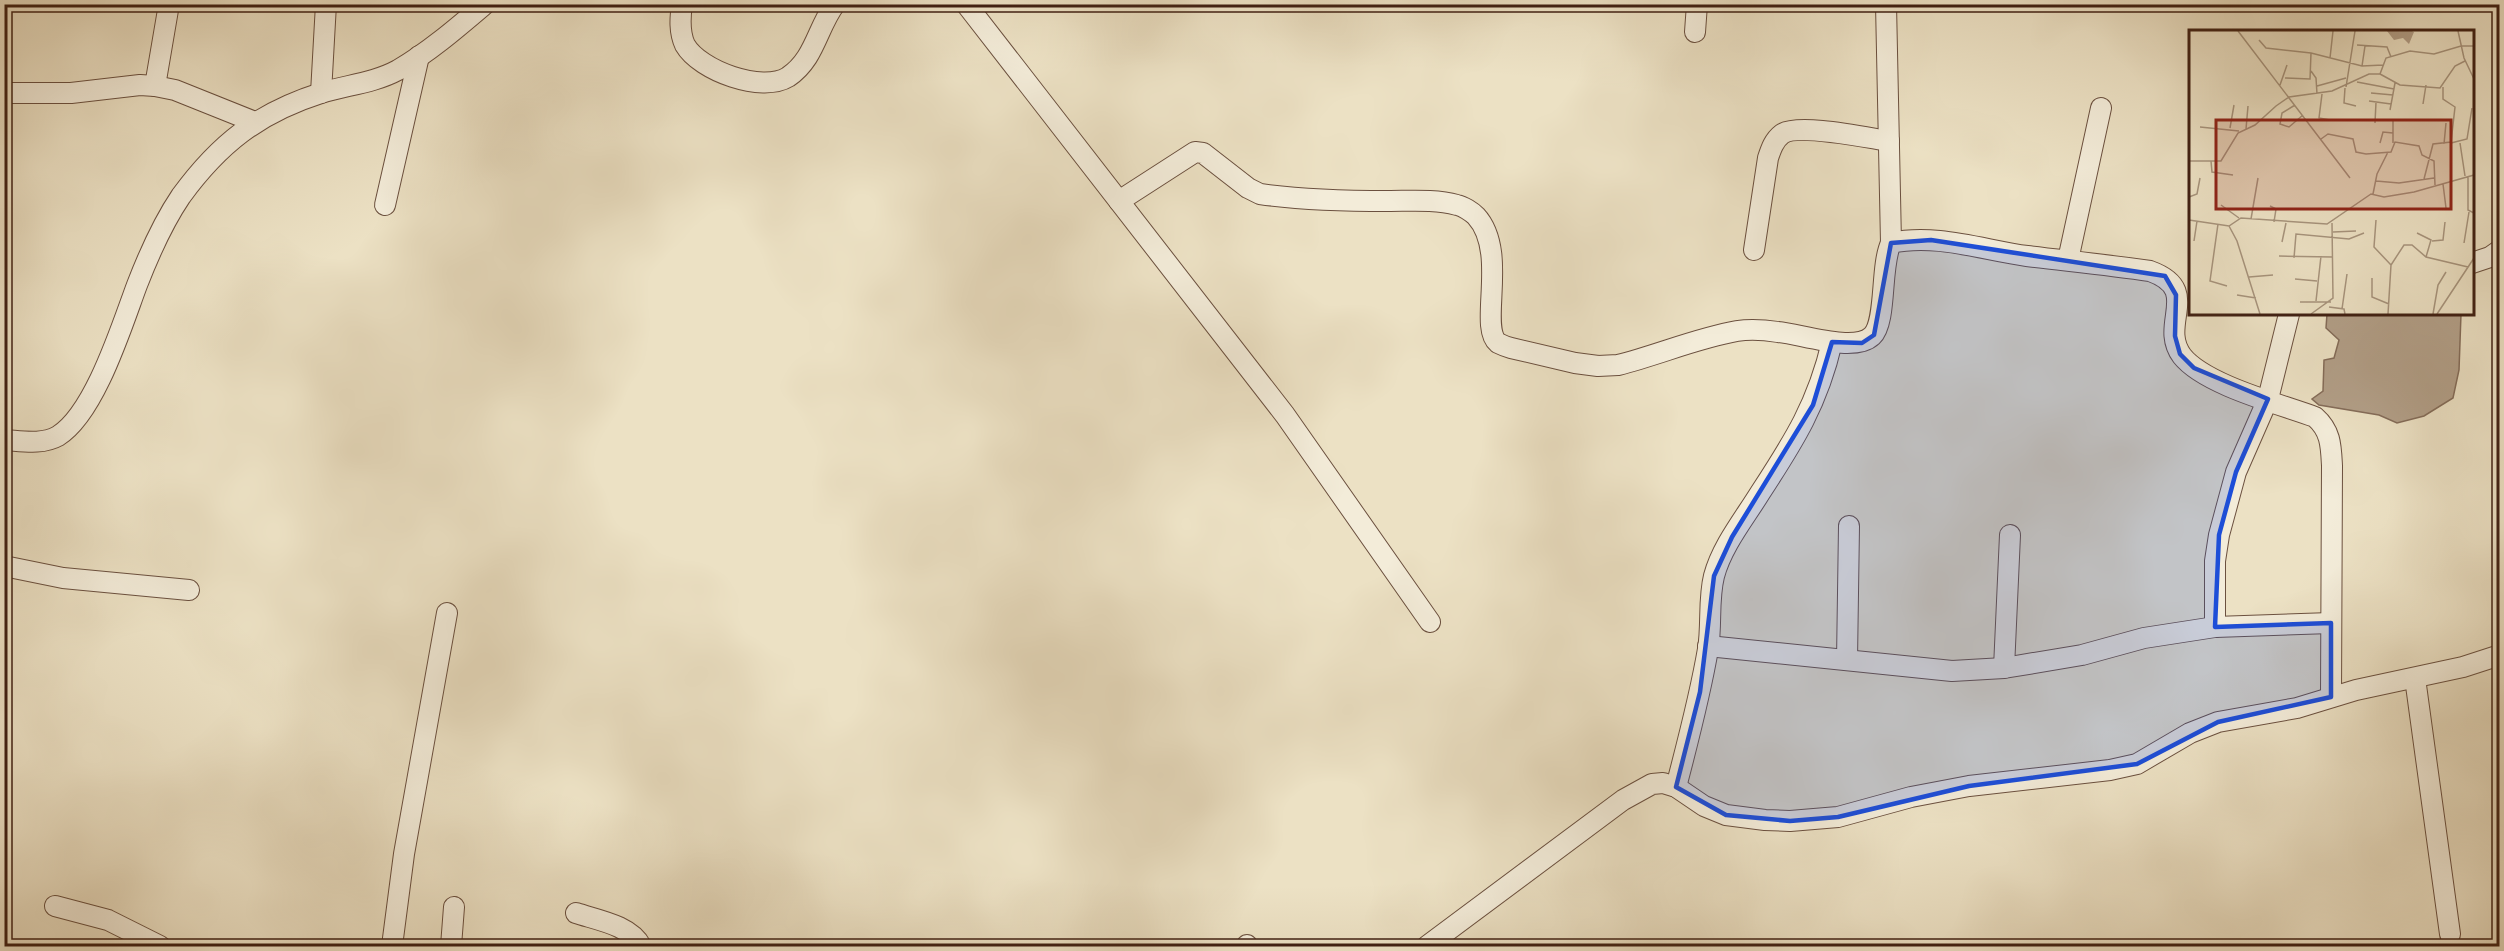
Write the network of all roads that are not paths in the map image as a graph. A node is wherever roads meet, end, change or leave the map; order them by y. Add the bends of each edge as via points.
1 (169, 4) edge
2 (326, 4) edge
3 (485, 4) edge
4 (682, 4) edge
5 (835, 4) edge
6 (966, 4) edge
7 (1697, 4) edge
8 (1887, 4) edge
9 (1695, 32) dead end
10 (419, 56) junction
11 (155, 86) junction
12 (4, 93) edge
13 (321, 93) junction
14 (2101, 108) dead end
15 (255, 122) junction
16 (1889, 141) junction
17 (1119, 201) junction
18 (385, 205) dead end
19 (1891, 243) junction
20 (1754, 250) dead end
21 (2499, 250) edge
22 (2068, 260) junction
23 (2474, 262) edge
24 (2289, 315) edge
25 (1832, 342) junction
26 (2268, 399) junction
27 (4, 440) edge
28 (1849, 526) dead end
29 (2010, 535) dead end
30 (4, 566) edge
31 (189, 590) dead end
32 (447, 613) dead end
33 (1430, 622) dead end
34 (2331, 623) junction
35 (2215, 627) junction
36 (1708, 646) junction
37 (2499, 655) edge
38 (1847, 660) junction
39 (2004, 668) junction
40 (2415, 678) junction
41 (2331, 697) junction
42 (1676, 787) junction
43 (55, 906) dead end
44 (454, 907) dead end
45 (576, 913) dead end
46 (2450, 934) dead end
47 (160, 946) edge
48 (392, 946) edge
49 (451, 946) edge
50 (641, 946) edge
51 (1427, 946) edge

1 - 11 street
2 - 13 street
3 - 10 street
4 - 5 street via 681,32 694,55 734,78 771,82 786,78 808,58
6 - 17 street
7 - 9 street
8 - 16 street
10 - 13 street via 379,78
10 - 18 street
11 - 12 street via 70,93
11 - 15 street via 175,90
13 - 15 street
14 - 22 street
15 - 27 street via 234,136 192,181 169,214 137,285 120,335 94,389 71,424 47,441
16 - 19 street
16 - 20 street via 1799,129 1783,134 1772,145 1768,158
17 - 25 street via 1195,152 1214,160 1260,194 1459,205 1475,214 1487,231 1492,252 1490,318 1497,342 1575,363 1618,365 1739,330 1787,332
17 - 33 street via 1285,415
19 - 22 street via 1930,240
19 - 25 street via 1874,335 1862,343
21 - 23 street
22 - 26 street via 2166,276 2173,282 2176,296 2175,336 2180,354 2216,381
24 - 26 street
25 - 36 street via 1813,405 1732,537 1714,576
26 - 34 street via 2315,417 2329,434
26 - 35 street via 2236,471 2219,535
28 - 38 street
29 - 39 street
30 - 31 street via 63,578
32 - 48 street via 404,854
34 - 35 street
34 - 41 street
35 - 39 street
36 - 38 street
36 - 42 street
37 - 40 street
38 - 39 street via 1952,671
40 - 41 street
40 - 46 street
41 - 42 street via 2297,708 2218,722 2190,733 2137,764 1969,786 1839,817 1790,821 1726,814 1704,806
42 - 51 street via 1652,784 1623,800
43 - 47 street via 108,920
44 - 49 street
45 - 50 street via 627,931

